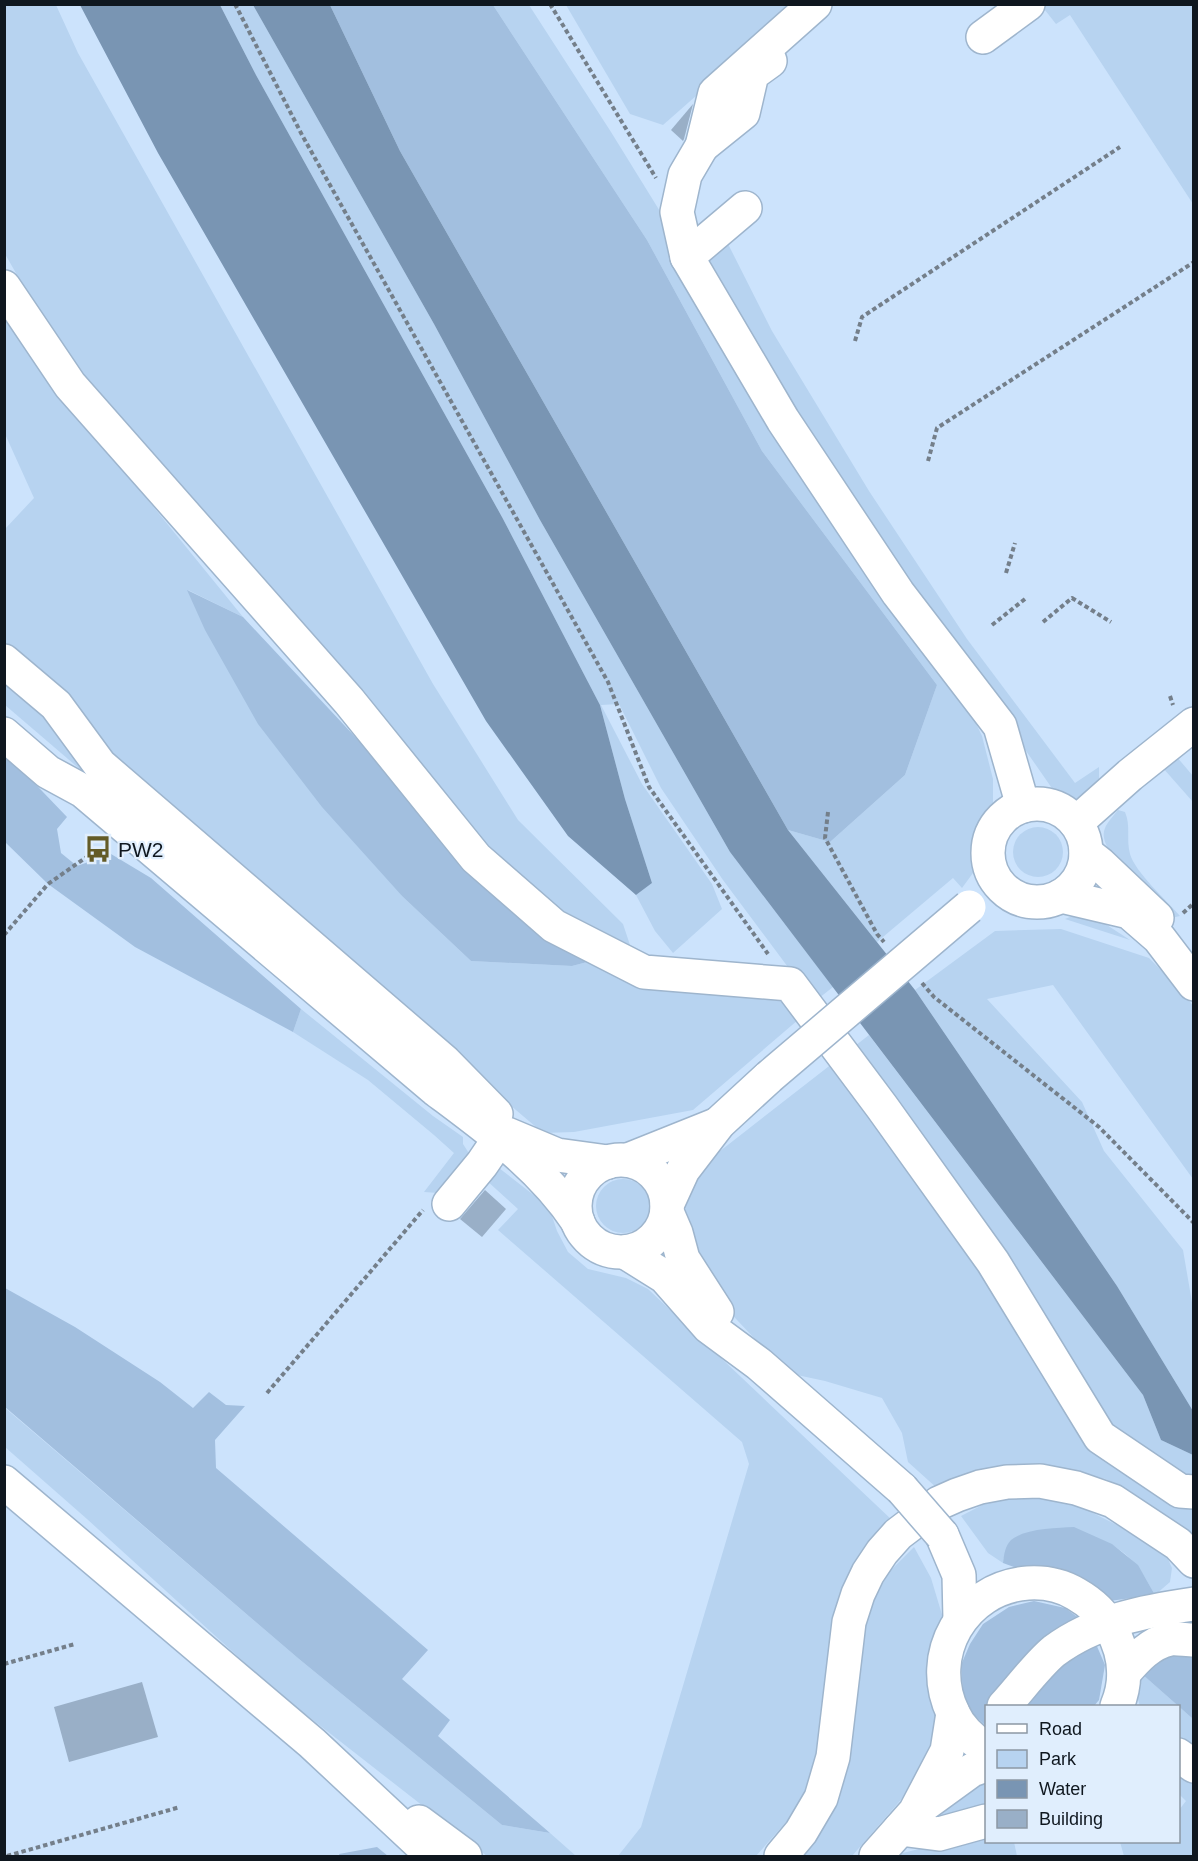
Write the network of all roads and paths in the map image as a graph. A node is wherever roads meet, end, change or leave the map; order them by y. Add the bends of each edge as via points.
1 (235, 4) edge
2 (550, 4) edge
3 (1028, 4) edge
4 (824, 7) edge
5 (983, 37) dead end
6 (1120, 147) dead end
7 (745, 207) dead end
8 (677, 212) junction
9 (687, 257) junction
10 (1194, 262) edge
11 (4, 287) edge
12 (855, 341) dead end
13 (928, 460) dead end
14 (1015, 543) dead end
15 (1006, 573) dead end
16 (1025, 599) dead end
17 (1043, 622) dead end
18 (1111, 622) dead end
19 (992, 625) dead end
20 (4, 661) edge
21 (4, 710) edge
22 (1194, 724) edge
23 (4, 734) edge
24 (83, 791) junction
25 (1023, 806) junction
26 (828, 812) dead end
27 (1081, 838) junction
28 (98, 849) dead end
29 (998, 883) junction
30 (1062, 896) junction
31 (4, 936) edge
32 (892, 950) dead end
33 (1194, 960) edge
34 (920, 981) dead end
35 (790, 984) junction
36 (1194, 984) edge
37 (719, 1123) junction
38 (501, 1134) junction
39 (618, 1161) junction
40 (437, 1206) joint
41 (667, 1209) junction
42 (578, 1222) junction
43 (1194, 1223) edge
44 (625, 1252) junction
45 (759, 1364) junction
46 (267, 1393) dead end
47 (4, 1482) edge
48 (1194, 1492) edge
49 (942, 1535) junction
50 (1194, 1561) edge
51 (1014, 1584) junction
52 (1194, 1604) edge
53 (960, 1620) junction
54 (1108, 1622) junction
55 (1194, 1640) edge
56 (75, 1644) dead end
57 (4, 1664) edge
58 (1124, 1673) junction
59 (1006, 1705) edge
60 (1118, 1705) edge
61 (953, 1713) junction
62 (312, 1743) junction
63 (983, 1745) edge
64 (1180, 1756) edge
65 (1194, 1766) edge
66 (180, 1807) dead end
67 (908, 1820) junction
68 (985, 1822) edge
69 (7, 1857) edge
70 (433, 1857) edge
71 (465, 1857) edge
72 (781, 1857) edge
73 (876, 1857) edge

1 - 35 path via 308,145 608,682 650,787
2 - 8 path
3 - 5 street
4 - 8 street via 714,93 702,146 685,175
6 - 12 path via 862,317
7 - 9 street
8 - 9 street
9 - 25 street via 783,420 898,593 1000,726
10 - 13 path via 937,428
11 - 35 street via 70,385 349,701 476,858 554,926 644,972
14 - 15 path
16 - 19 path
17 - 18 path via 1072,597
20 - 38 street via 56,705 100,765 445,1062
21 - 24 street via 58,756
22 - 27 street via 1130,775
23 - 24 street via 48,772
24 - 38 street via 435,1089
25 - 27 street via 1038,804 1065,813
25 - 29 street via 997,824 990,838 990,869
26 - 32 path via 825,838 878,934
27 - 30 street via 1084,866 1080,878
27 - 33 street via 1100,864 1168,929
28 - 31 path via 48,884
29 - 30 street via 1008,893 1027,901 1049,901
29 - 37 street, bridge
30 - 36 street via 1129,912 1159,938
34 - 43 path via 934,997 1099,1127
35 - 48 street via 993,1262 1100,1437 1180,1491
37 - 39 street
37 - 41 street via 683,1170
38 - 39 street via 557,1155
38 - 40 street via 482,1164
38 - 42 street via 564,1201
39 - 41 street via 640,1164 651,1171 665,1192
39 - 42 street via 595,1168 584,1178 577,1192
40 - 46 path
41 - 44 street via 662,1227 653,1239
41 - 45 street via 683,1259 722,1320
42 - 44 street via 596,1245
44 - 45 street via 665,1277 709,1327
45 - 49 street, bridge via 902,1489
47 - 62 street
49 - 51 street via 972,1563
49 - 53 street via 959,1575
50 - 72 street via 1178,1544 1113,1501 1076,1488 1040,1481 1007,1482 957,1495 931,1509 898,1534 873,1566 858,1594 849,1622 833,1757 821,1797
51 - 53 street via 993,1592
51 - 54 street via 1040,1583 1067,1589 1090,1602
52 - 54 street
53 - 61 street via 943,1665 945,1690
54 - 58 street via 1117,1640
54 - 59 street via 1053,1652
55 - 58 street via 1170,1639 1153,1646
56 - 57 path
58 - 60 street
61 - 63 street via 962,1728
61 - 67 street via 947,1751
62 - 70 street
62 - 71 street
63 - 67 street via 972,1770
64 - 65 street
66 - 69 path
67 - 68 street via 939,1834
67 - 73 street

